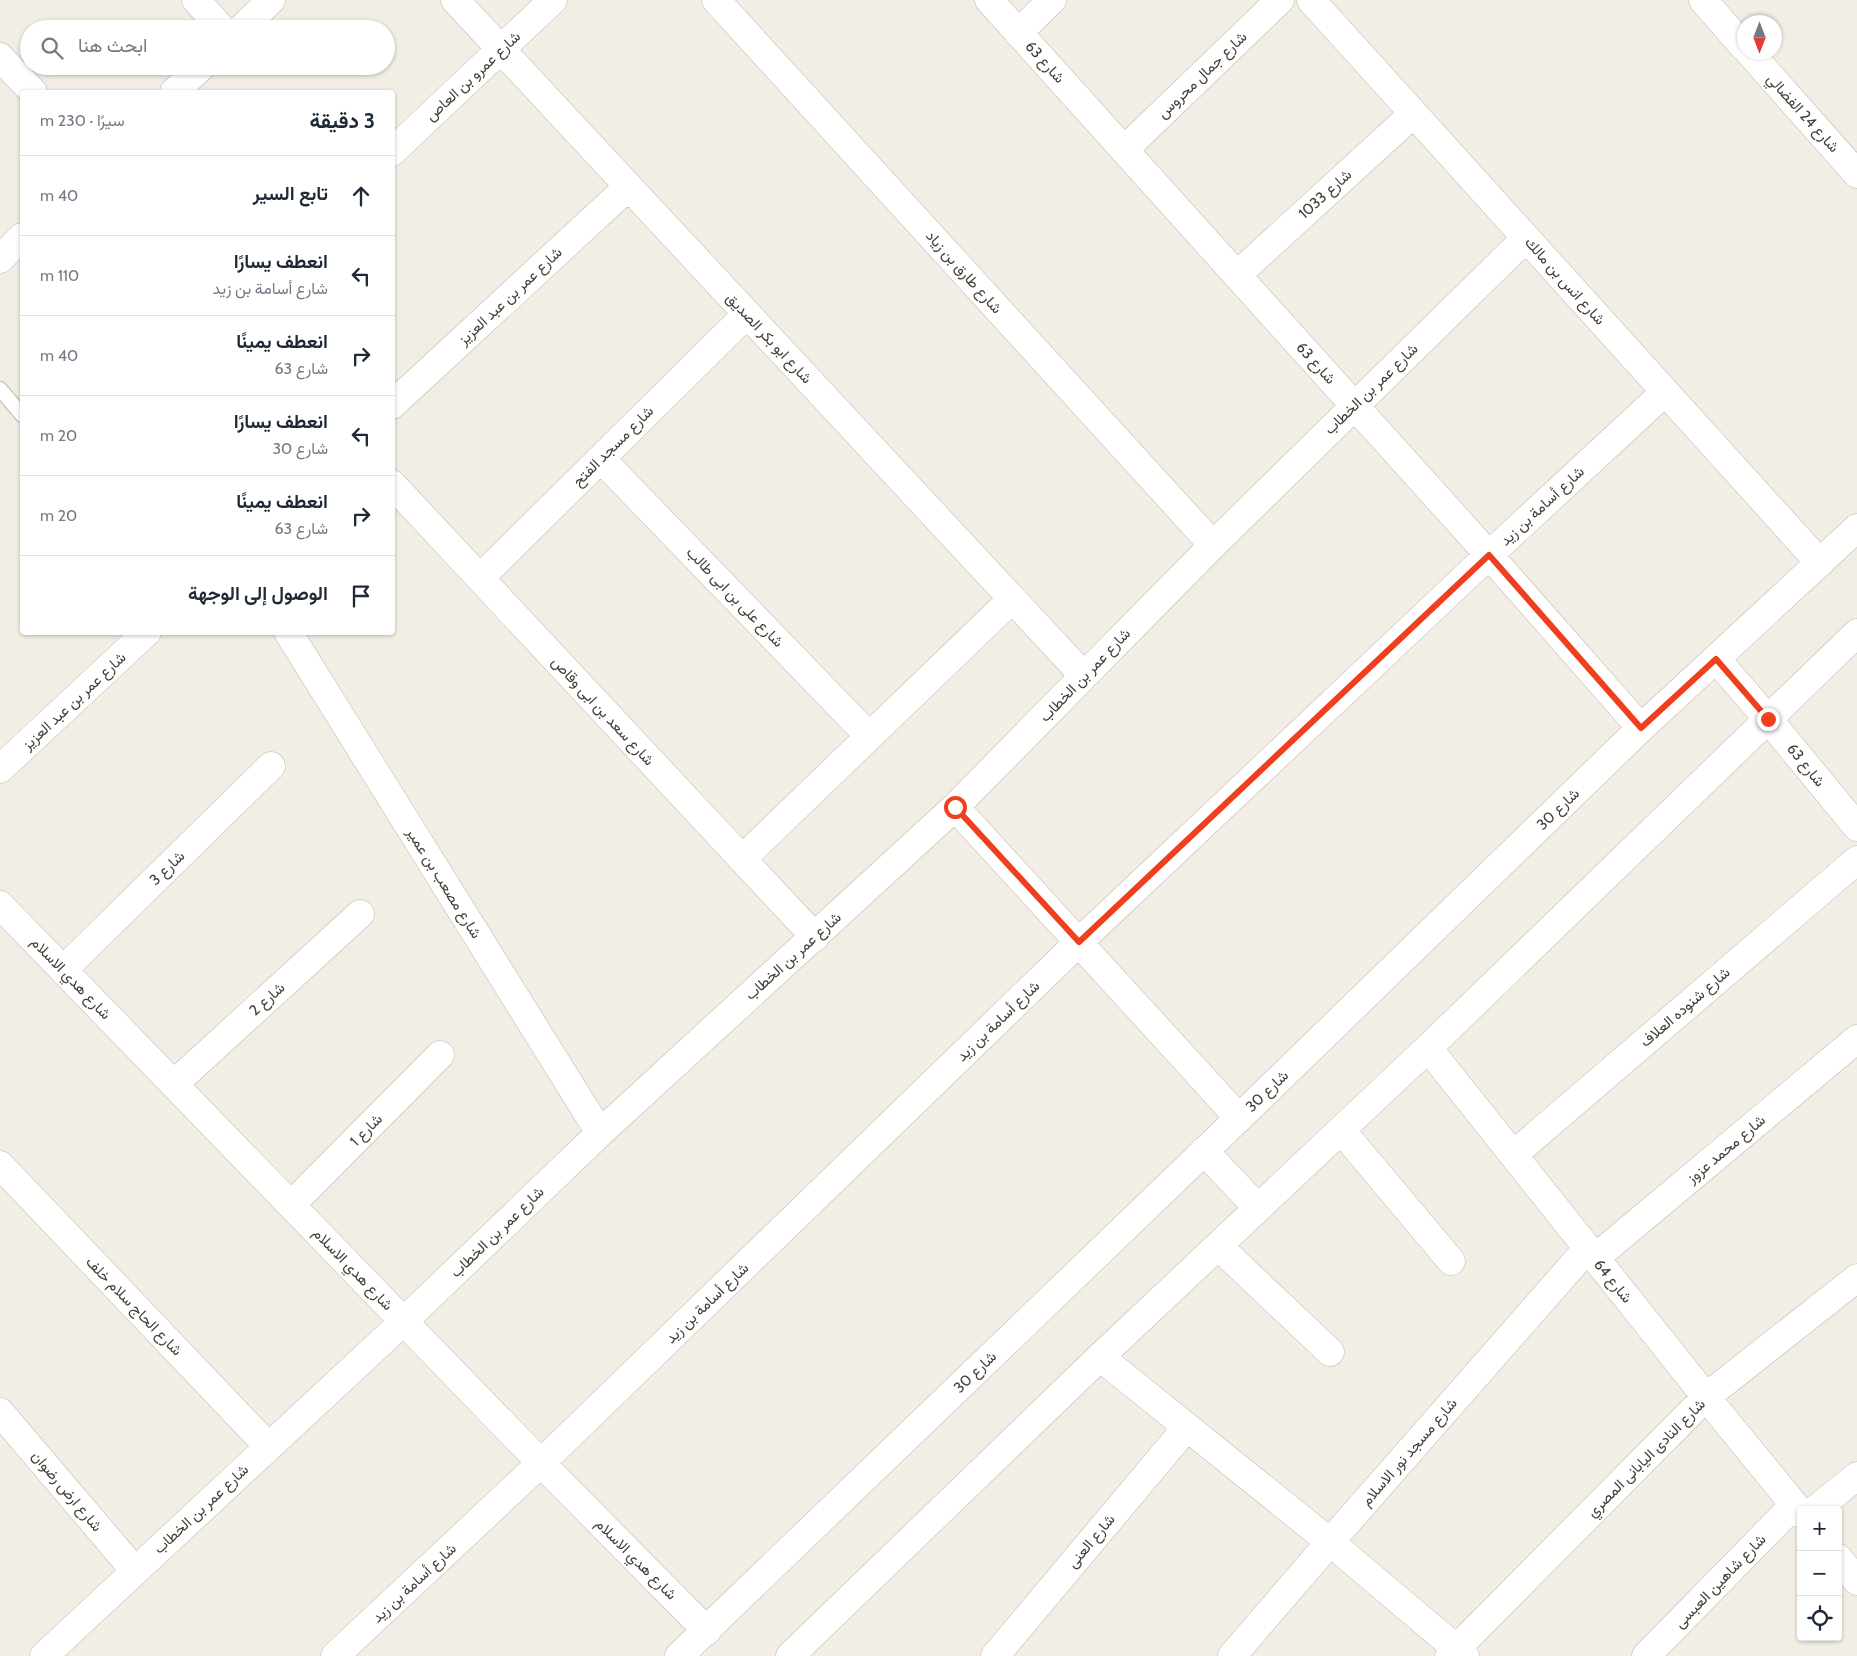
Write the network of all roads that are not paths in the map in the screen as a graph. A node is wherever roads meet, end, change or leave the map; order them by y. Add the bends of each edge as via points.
1 (196, 0) edge
2 (271, 0) edge
3 (455, 0) edge
4 (553, 0) edge
5 (716, 0) edge
6 (989, 0) edge
7 (1052, 0) edge
8 (1280, 0) edge
9 (1310, 0) edge
10 (1703, 0) edge
11 (214, 20) edge
12 (250, 20) edge
13 (1018, 33) junction
14 (1737, 39) edge
15 (501, 50) junction
16 (0, 57) edge
17 (1757, 60) edge
18 (192, 75) edge
19 (31, 90) edge
20 (176, 90) edge
21 (1413, 114) junction
22 (395, 149) edge
23 (1124, 150) junction
24 (1852, 159) edge
25 (628, 187) junction
26 (1526, 238) junction
27 (20, 240) edge
28 (0, 259) edge
29 (1236, 275) junction
30 (747, 314) junction
31 (0, 390) edge
32 (1666, 392) junction
33 (395, 402) edge
34 (1354, 405) junction
35 (20, 413) edge
36 (601, 458) junction
37 (395, 487) edge
38 (1857, 528) edge
39 (1213, 545) junction
40 (1489, 555) junction
41 (1820, 563) junction
42 (480, 578) junction
43 (1012, 599) junction
44 (1857, 633) edge
45 (144, 635) edge
46 (290, 635) edge
47 (1716, 659) junction
48 (1084, 676) junction
49 (1768, 719) junction
50 (1641, 728) junction
51 (869, 736) junction
52 (271, 766) dead end
53 (0, 769) edge
54 (955, 807) junction
55 (1857, 827) edge
56 (742, 859) junction
57 (1857, 860) edge
58 (0, 905) edge
59 (360, 914) dead end
60 (815, 937) junction
61 (1079, 942) junction
62 (63, 970) junction
63 (1857, 1040) edge
64 (1428, 1048) junction
65 (440, 1054) dead end
66 (174, 1084) junction
67 (1238, 1118) junction
68 (1341, 1130) junction
69 (600, 1133) junction
70 (1204, 1151) junction
71 (1513, 1155) junction
72 (0, 1166) edge
73 (291, 1205) junction
74 (1258, 1208) junction
75 (1218, 1246) junction
76 (1591, 1254) junction
77 (1452, 1261) dead end
78 (1857, 1278) edge
79 (404, 1321) junction
80 (1330, 1352) dead end
81 (1100, 1358) junction
82 (1706, 1397) junction
83 (0, 1412) edge
84 (1187, 1427) junction
85 (268, 1446) junction
86 (541, 1464) junction
87 (1857, 1476) edge
88 (1800, 1506) edge
89 (1808, 1506) edge
90 (1797, 1515) edge
91 (1330, 1542) junction
92 (1842, 1563) edge
93 (135, 1571) junction
94 (1857, 1581) edge
95 (707, 1631) junction
96 (1456, 1654) edge
97 (44, 1656) edge
98 (336, 1656) edge
99 (679, 1656) edge
100 (790, 1656) edge
101 (995, 1656) edge
102 (1232, 1656) edge
103 (1646, 1656) edge

1 - 11 street
2 - 12 street
3 - 15 street, شارع ابو بكر الصديق
4 - 15 street, شارع عمرو بن العاص
5 - 39 street, شارع طارق بن زياد
6 - 13 street, شارع 63
7 - 13 street
8 - 23 street, شارع جمال محروس
9 - 21 street, شارع انس بن مالك
10 - 14 street
13 - 23 street, شارع 63
15 - 22 street, شارع عمرو بن العاص
15 - 25 street, شارع ابو بكر الصديق
16 - 19 street
17 - 24 street, شارع 24 الفضالي
18 - 20 street
21 - 26 street, شارع انس بن مالك
21 - 29 street, شارع 1033
23 - 29 street, شارع 63
25 - 30 street, شارع ابو بكر الصديق
25 - 33 street, شارع عمر بن عبد العزيز
26 - 32 street, شارع انس بن مالك
26 - 34 street, شارع عمر بن الخطاب
27 - 28 street
29 - 34 street, شارع 63
30 - 36 street, شارع مسجد الفتح
30 - 43 street, شارع ابو بكر الصديق
31 - 35 lane
32 - 40 street, شارع أسامة بن زيد
32 - 41 street, شارع انس بن مالك
34 - 39 street, شارع عمر بن الخطاب
34 - 40 street, شارع 63
36 - 42 street, شارع مسجد الفتح
36 - 51 street, شارع على بن ابى طالب
37 - 42 street, شارع سعد بن ابى وقاص
38 - 41 street, شارع 30
39 - 48 street, شارع عمر بن الخطاب
40 - 50 street, شارع 63
40 - 61 street, شارع أسامة بن زيد
41 - 47 street, شارع 30
42 - 56 street, شارع سعد بن ابى وقاص
43 - 48 street, شارع ابو بكر الصديق
43 - 51 street
44 - 49 street
45 - 53 street, شارع عمر بن عبد العزيز
46 - 69 street, شارع مصعب بن عمير
47 - 49 street, شارع 63
47 - 50 street, شارع 30
48 - 54 street, شارع عمر بن الخطاب
49 - 55 street, شارع 63
49 - 64 street
50 - 67 street, شارع 30
51 - 56 street
52 - 62 street, شارع 3
54 - 60 street, شارع عمر بن الخطاب
54 - 61 street
56 - 60 street, شارع سعد بن ابى وقاص
57 - 71 street, شارع شنوده العلاف
58 - 62 street, شارع هدي الاسلام
59 - 66 street, شارع 2
60 - 69 street, شارع عمر بن الخطاب
61 - 67 street
61 - 86 street, شارع أسامة بن زيد
62 - 66 street, شارع هدي الاسلام
63 - 76 street, شارع محمد عزوز
64 - 68 street
64 - 71 street, شارع 64
65 - 73 street, شارع 1
66 - 73 street, شارع هدي الاسلام
67 - 70 street, شارع 30
68 - 74 street
68 - 77 street
69 - 79 street, شارع عمر بن الخطاب
70 - 74 street
70 - 95 street, شارع 30
71 - 76 street, شارع 64
72 - 85 street, شارع الحاج سلام خلف
73 - 79 street, شارع هدي الاسلام
74 - 75 street
75 - 80 street
75 - 81 street
76 - 82 street, شارع 64
76 - 91 street, شارع مسجد نور الاسلام
78 - 82 street, شارع النادى اليابانى المصري
79 - 85 street, شارع عمر بن الخطاب
79 - 86 street, شارع هدي الاسلام
81 - 84 street
81 - 100 street
82 - 88 street, شارع 64
82 - 96 street, شارع النادى اليابانى المصري
83 - 93 street, شارع ارض رضوان
84 - 91 street
84 - 101 street, شارع العنى
85 - 93 street, شارع عمر بن الخطاب
86 - 95 street, شارع هدي الاسلام
86 - 98 street, شارع أسامة بن زيد
87 - 89 street, شارع شاهين العبسى
90 - 103 street, شارع شاهين العبسى
91 - 96 street
91 - 102 street, شارع مسجد نور الاسلام
92 - 94 street
93 - 97 street, شارع عمر بن الخطاب
95 - 99 street, شارع 30

